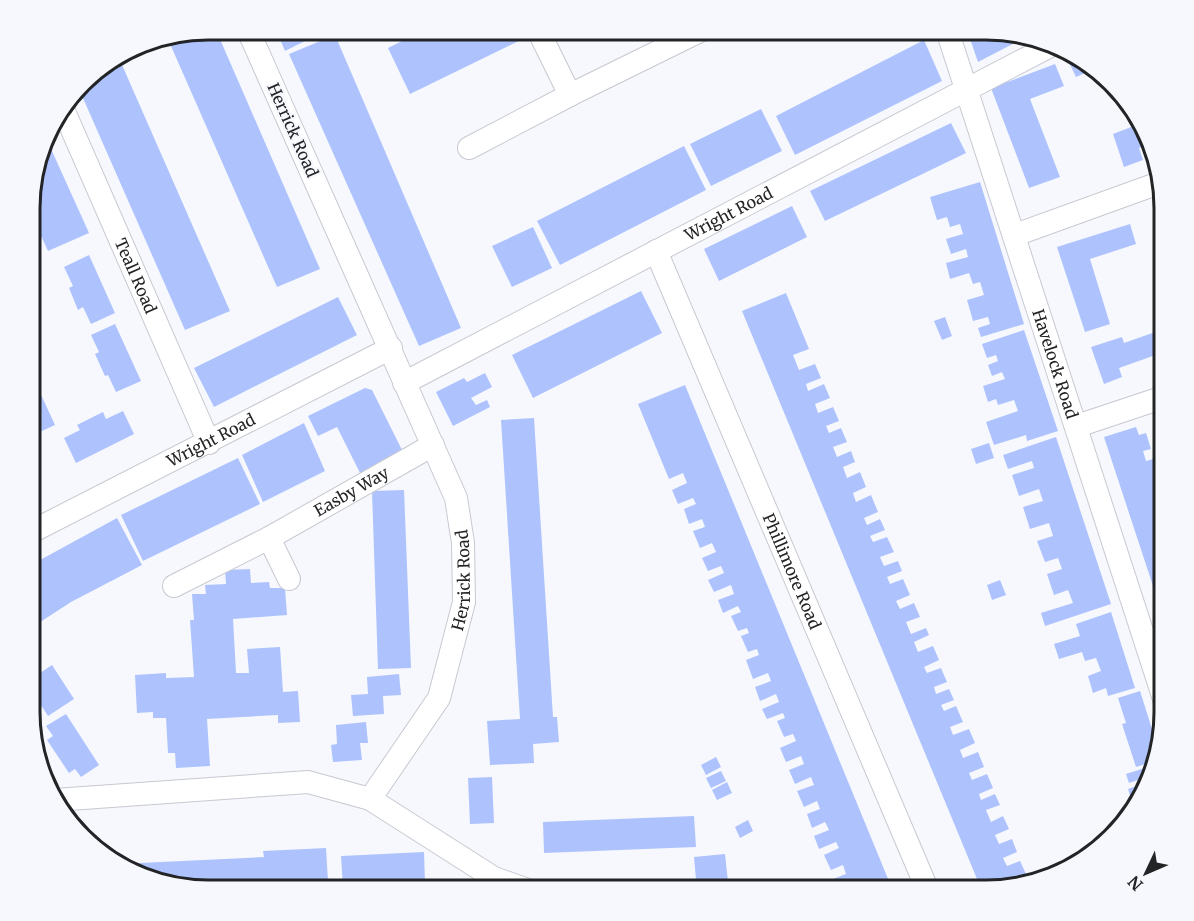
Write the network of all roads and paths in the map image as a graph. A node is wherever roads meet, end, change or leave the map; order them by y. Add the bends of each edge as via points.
1 (253, 40) edge
2 (543, 40) edge
3 (680, 41) edge
4 (950, 41) edge
5 (1042, 50) edge
6 (965, 89) junction
7 (570, 95) junction
8 (67, 118) edge
9 (469, 148) dead end
10 (1151, 186) edge
11 (1015, 235) junction
12 (656, 251) junction
13 (391, 348) junction
14 (404, 383) junction
15 (1154, 400) edge
16 (1077, 426) junction
17 (209, 443) junction
18 (433, 445) junction
19 (41, 522) edge
20 (269, 538) junction
21 (289, 579) dead end
22 (174, 586) dead end
23 (1153, 665) edge
24 (370, 798) junction
25 (65, 799) edge
26 (482, 880) edge
27 (923, 880) edge

1 - 13 street, Herrick Road
2 - 7 street
3 - 7 street
4 - 6 street, Havelock Road
5 - 6 street, Wright Road
6 - 11 street, Havelock Road
6 - 12 street, Wright Road
7 - 9 street
8 - 17 street, Teall Road
10 - 11 street
11 - 16 street, Havelock Road
12 - 14 street, Wright Road
12 - 27 street, Phillimore Road
13 - 14 street, Herrick Road
13 - 17 street, Wright Road
14 - 18 street, Herrick Road
15 - 16 street
16 - 23 street, Havelock Road
17 - 19 street, Wright Road
18 - 20 street, Easby Way
18 - 24 street, Herrick Road via 456,498 463,543 464,603 439,698
20 - 21 street
20 - 22 street, Easby Way
24 - 25 street via 308,782
24 - 26 street

